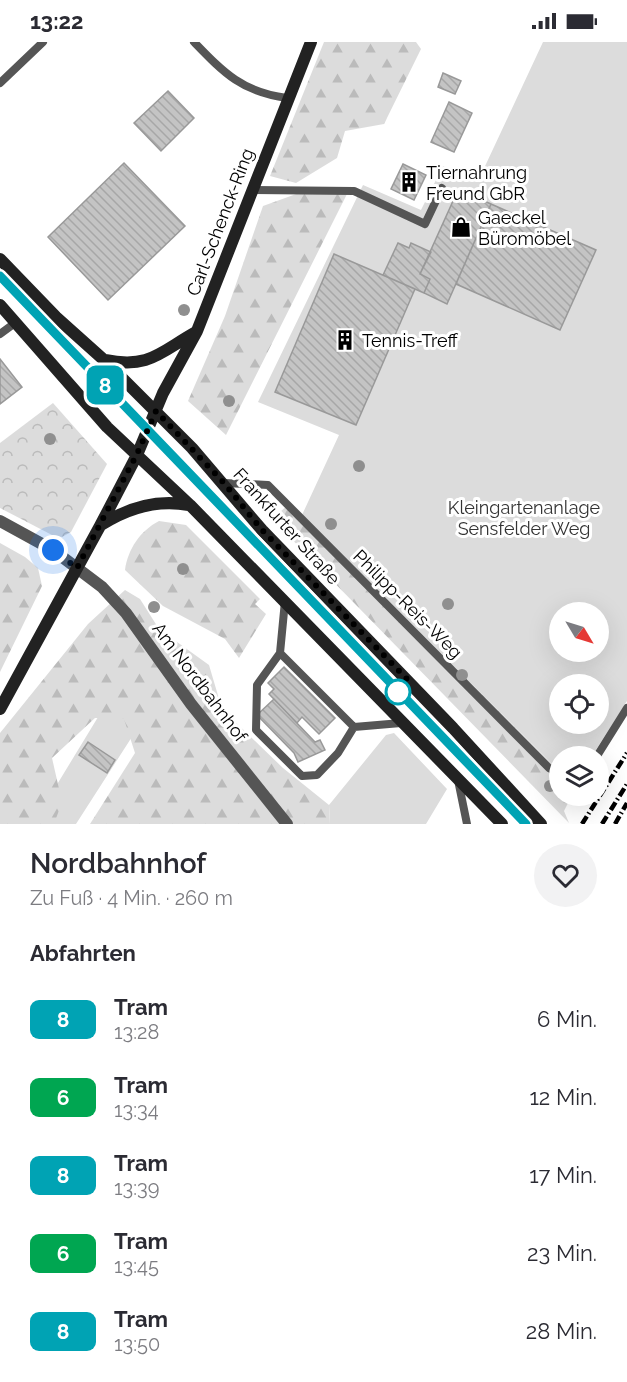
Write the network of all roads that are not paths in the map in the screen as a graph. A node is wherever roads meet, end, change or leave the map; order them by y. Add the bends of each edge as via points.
1 (42, 42) edge
2 (194, 42) edge
3 (311, 42) edge
4 (0, 83) edge
5 (287, 98) junction
6 (442, 188) dead end
7 (252, 190) junction
8 (0, 259) edge
9 (0, 305) edge
10 (15, 323) junction
11 (197, 331) junction
12 (0, 334) edge
13 (104, 360) junction
14 (156, 411) junction
15 (137, 454) junction
16 (224, 483) junction
17 (190, 505) junction
18 (0, 521) edge
19 (100, 526) junction
20 (77, 568) junction
21 (285, 601) junction
22 (280, 653) junction
23 (627, 708) edge
24 (0, 709) edge
25 (401, 723) junction
26 (354, 727) junction
27 (603, 746) edge
28 (549, 768) edge
29 (458, 780) junction
30 (540, 823) edge
31 (287, 824) edge
32 (467, 824) edge
33 (502, 824) edge

1 - 4 lane
2 - 5 lane via 241,85 265,95
3 - 5 main road, Carl-Schenck-Ring
5 - 7 main road, Carl-Schenck-Ring
6 - 7 lane via 424,224 354,190
7 - 11 main road, Carl-Schenck-Ring
8 - 13 main road, Frankfurter Straße
9 - 10 main road
10 - 12 lane
10 - 15 main road via 107,427
11 - 13 main road via 151,360 125,364
11 - 14 main road, Carl-Schenck-Ring
13 - 14 main road, Frankfurter Straße
14 - 15 main road, Carl-Schenck-Ring
14 - 16 main road, Frankfurter Straße
15 - 17 main road
15 - 19 main road, Carl-Schenck-Ring
16 - 28 lane, Philipp-Reis-Weg via 268,485
16 - 30 main road, Frankfurter Straße via 262,530
17 - 19 main road via 169,501 138,507
17 - 21 main road
18 - 20 street, Am Nordbahnhof via 29,535
19 - 20 main road, Carl-Schenck-Ring
20 - 24 main road, Carl-Schenck-Ring
20 - 31 street, Am Nordbahnhof via 126,613 191,704
21 - 22 lane
21 - 25 main road
22 - 26 lane
22 - 26 lane via 257,685 256,730 302,776 317,775 338,753
23 - 27 lane
25 - 26 lane
25 - 29 main road
29 - 32 lane
29 - 33 main road

